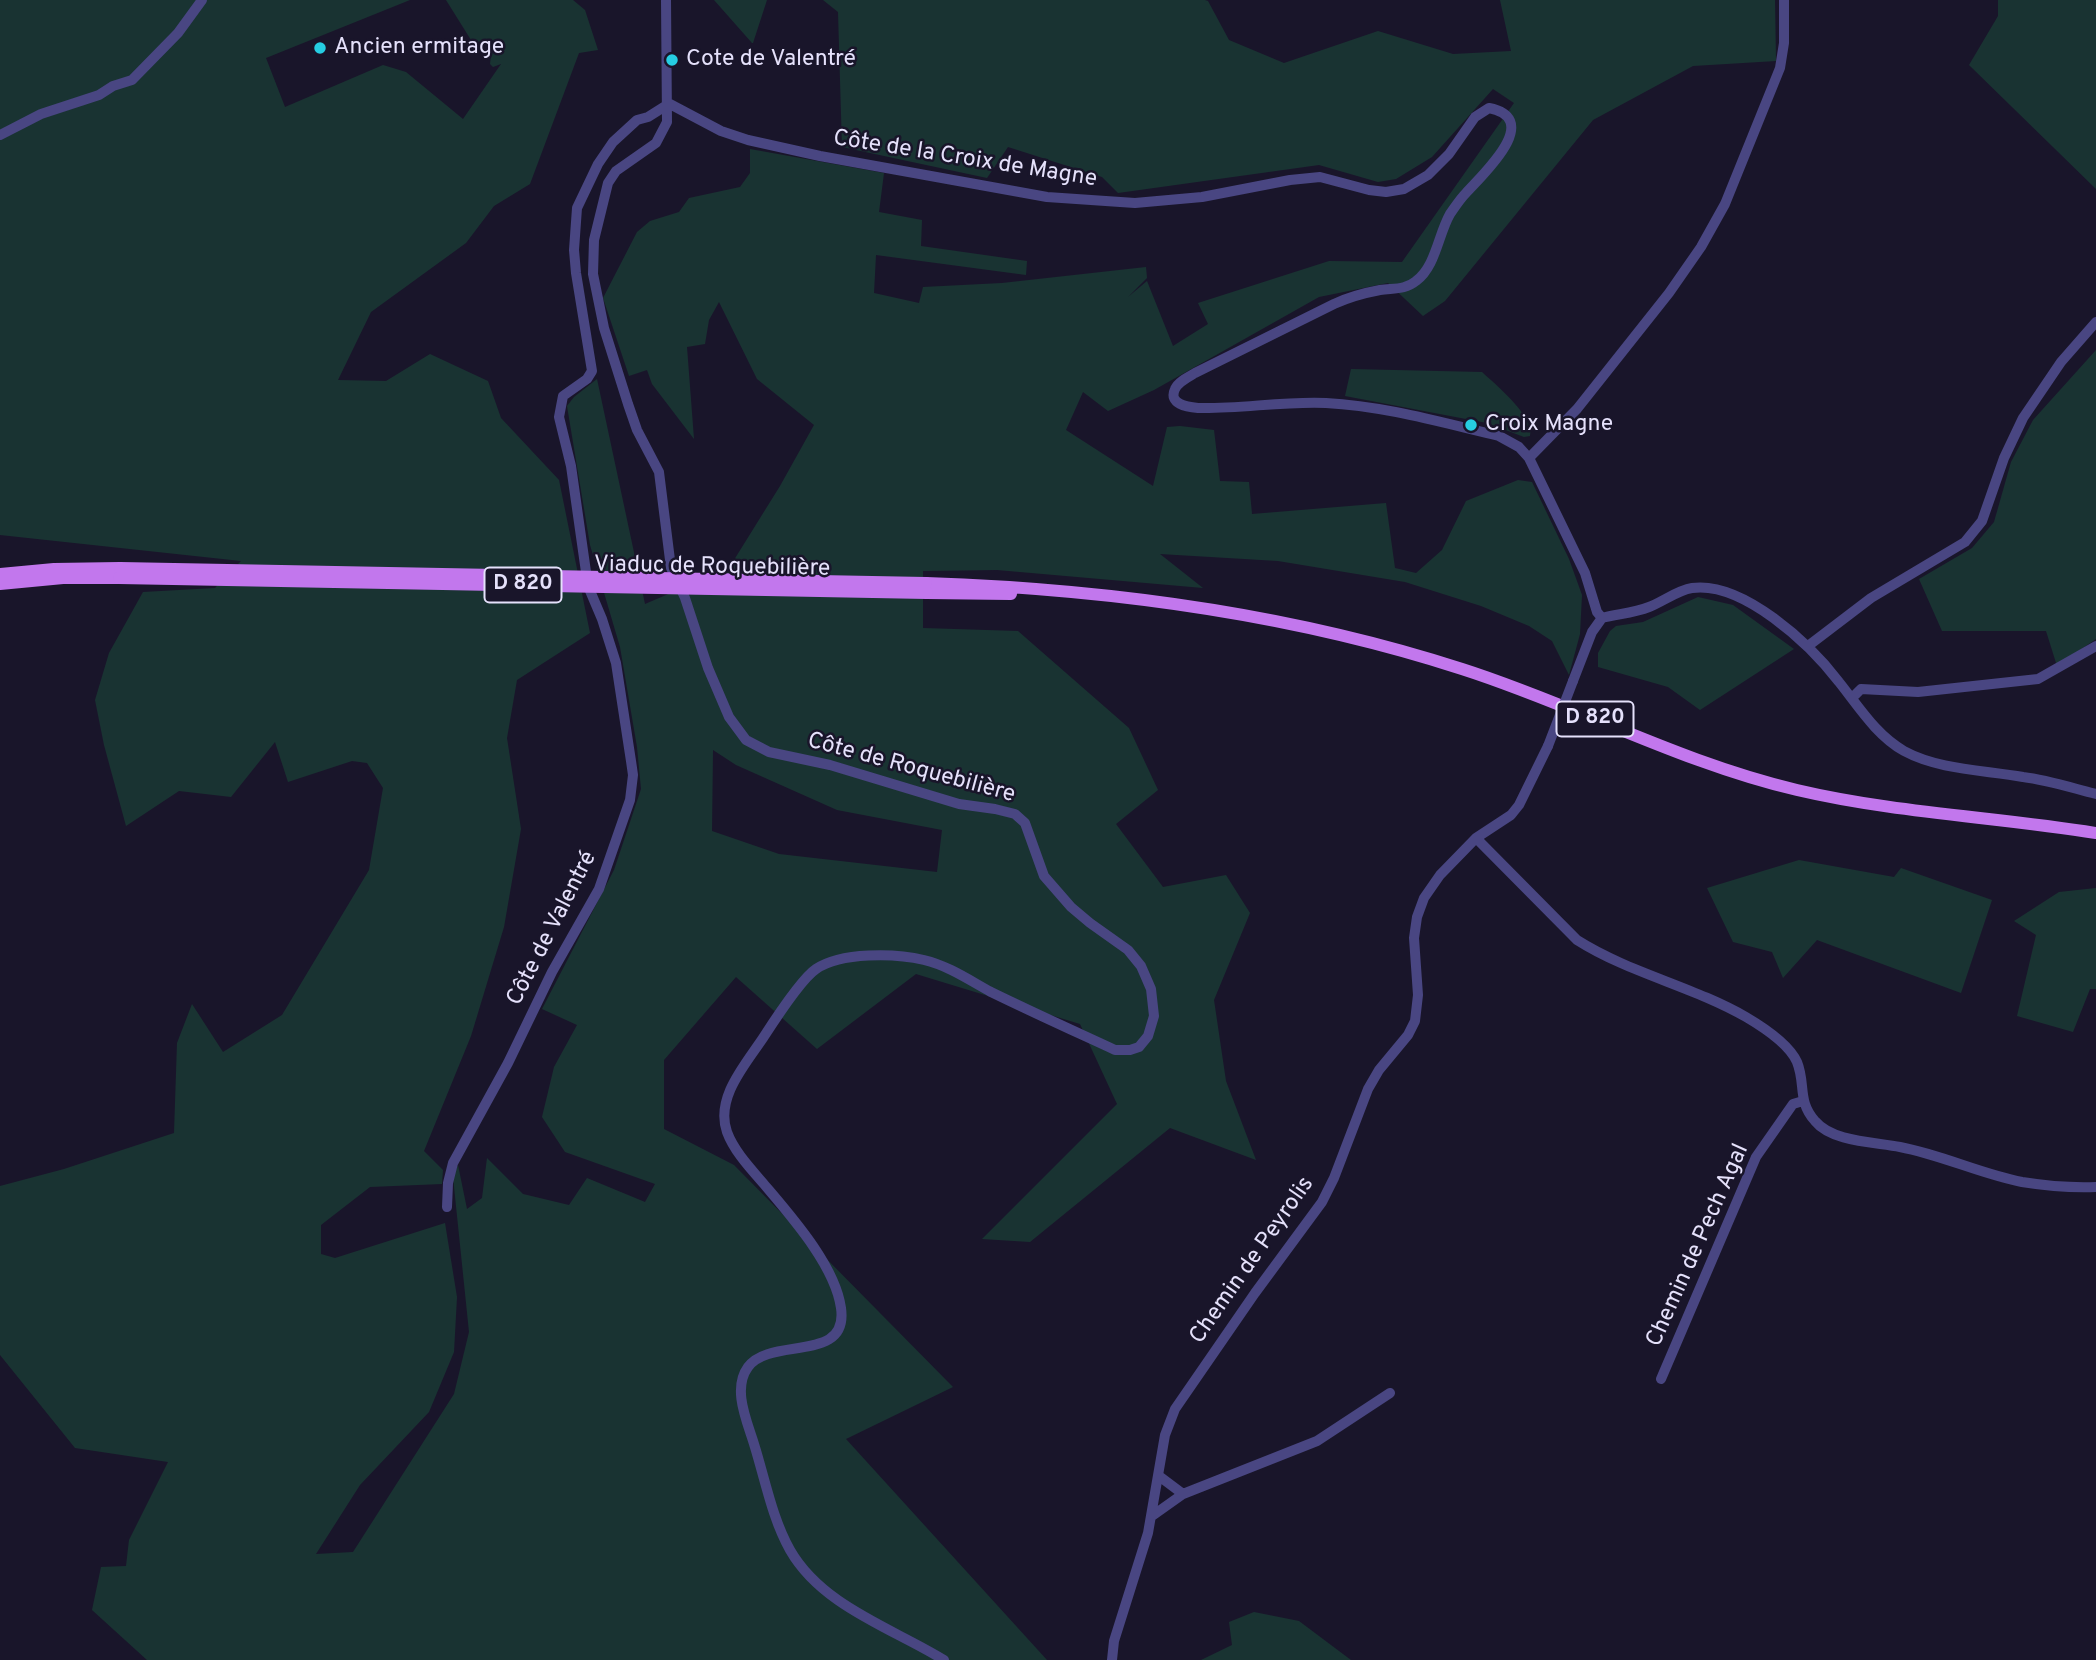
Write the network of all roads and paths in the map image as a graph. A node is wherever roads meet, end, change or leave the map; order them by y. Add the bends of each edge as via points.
1 (202, 0) edge
2 (666, 0) edge
3 (1784, 0) edge
4 (667, 104) junction
5 (648, 117) junction
6 (667, 122) junction
7 (0, 135) edge
8 (2096, 322) edge
9 (1529, 458) junction
10 (119, 573) junction
11 (0, 574) edge
12 (0, 584) edge
13 (1602, 618) junction
14 (1808, 646) junction
15 (2096, 646) edge
16 (1852, 698) junction
17 (2096, 794) edge
18 (2096, 833) edge
19 (1476, 838) junction
20 (1803, 1101) junction
21 (2096, 1187) edge
22 (447, 1207) dead end
23 (1661, 1379) dead end
24 (1390, 1393) dead end
25 (1159, 1476) junction
26 (1183, 1494) junction
27 (1152, 1516) junction
28 (944, 1660) edge
29 (1112, 1660) edge

1 - 7 street via 178,33 132,80 41,114
2 - 4 street
3 - 9 street via 1780,68 1717,220 1670,293 1577,409
4 - 5 street, Côte de Valentré
4 - 6 street
4 - 9 street, Côte de la Croix de Magne via 721,131 820,156 1047,197 1135,203 1320,177 1369,190 1404,188 1428,175 1475,117 1489,108 1499,110 1512,129 1505,148 1449,216 1426,270 1416,281 1402,289 1351,296 1195,373 1176,385 1173,394 1181,405 1197,408 1293,402 1364,407 1499,436
5 - 6 street
5 - 22 street, Côte de Valentré via 637,120 613,142 577,208 576,274 592,371 563,396 559,417 571,466 588,586 616,663 633,775 630,800 599,889 453,1163
6 - 28 street, Côte de Roquebilière via 656,143 616,171 608,183 594,240 593,274 628,404 659,472 671,568 729,717 746,740 769,752 830,765 959,804 1015,814 1025,822 1044,876 1071,907 1128,950 1151,989 1154,1016 1148,1036 1139,1048 1115,1050 949,968 891,956 836,959 813,970 780,1012 734,1081 726,1101 727,1132 734,1146 822,1261 841,1308 841,1325 832,1338 815,1346 765,1354 750,1364 741,1384 778,1522 807,1573 827,1591
8 - 14 street via 2061,362 2023,418 1982,522 1965,542 1871,598
9 - 13 street, Côte de la Croix de Magne
10 - 11 main road, D 820
10 - 12 main road, D 820
10 - 18 main road, Viaduc de Roquebilière / D 820, bridge via 927,588 1160,602 1319,629 1394,648 1536,695 1736,773 1795,790
13 - 14 street via 1645,609 1690,588 1717,588 1755,606
13 - 19 street, Chemin de Peyrolis, bridge via 1592,632 1520,805
14 - 16 street
15 - 16 street via 2039,679 1918,692 1861,689
16 - 17 street via 1881,735 1906,752 1942,764
19 - 20 street via 1577,940 1746,1017 1787,1048 1797,1063
19 - 25 street, Chemin de Peyrolis via 1424,898 1414,938 1415,1021 1368,1090 1322,1202 1183,1394 1165,1435
20 - 21 street via 1817,1125 1843,1137 1935,1155 2019,1181
20 - 23 street, Chemin de Pech Agal via 1793,1104 1756,1157
24 - 26 street via 1317,1441
25 - 26 street
25 - 27 street, Chemin de Peyrolis
26 - 27 street
27 - 29 street, Chemin de Peyrolis

